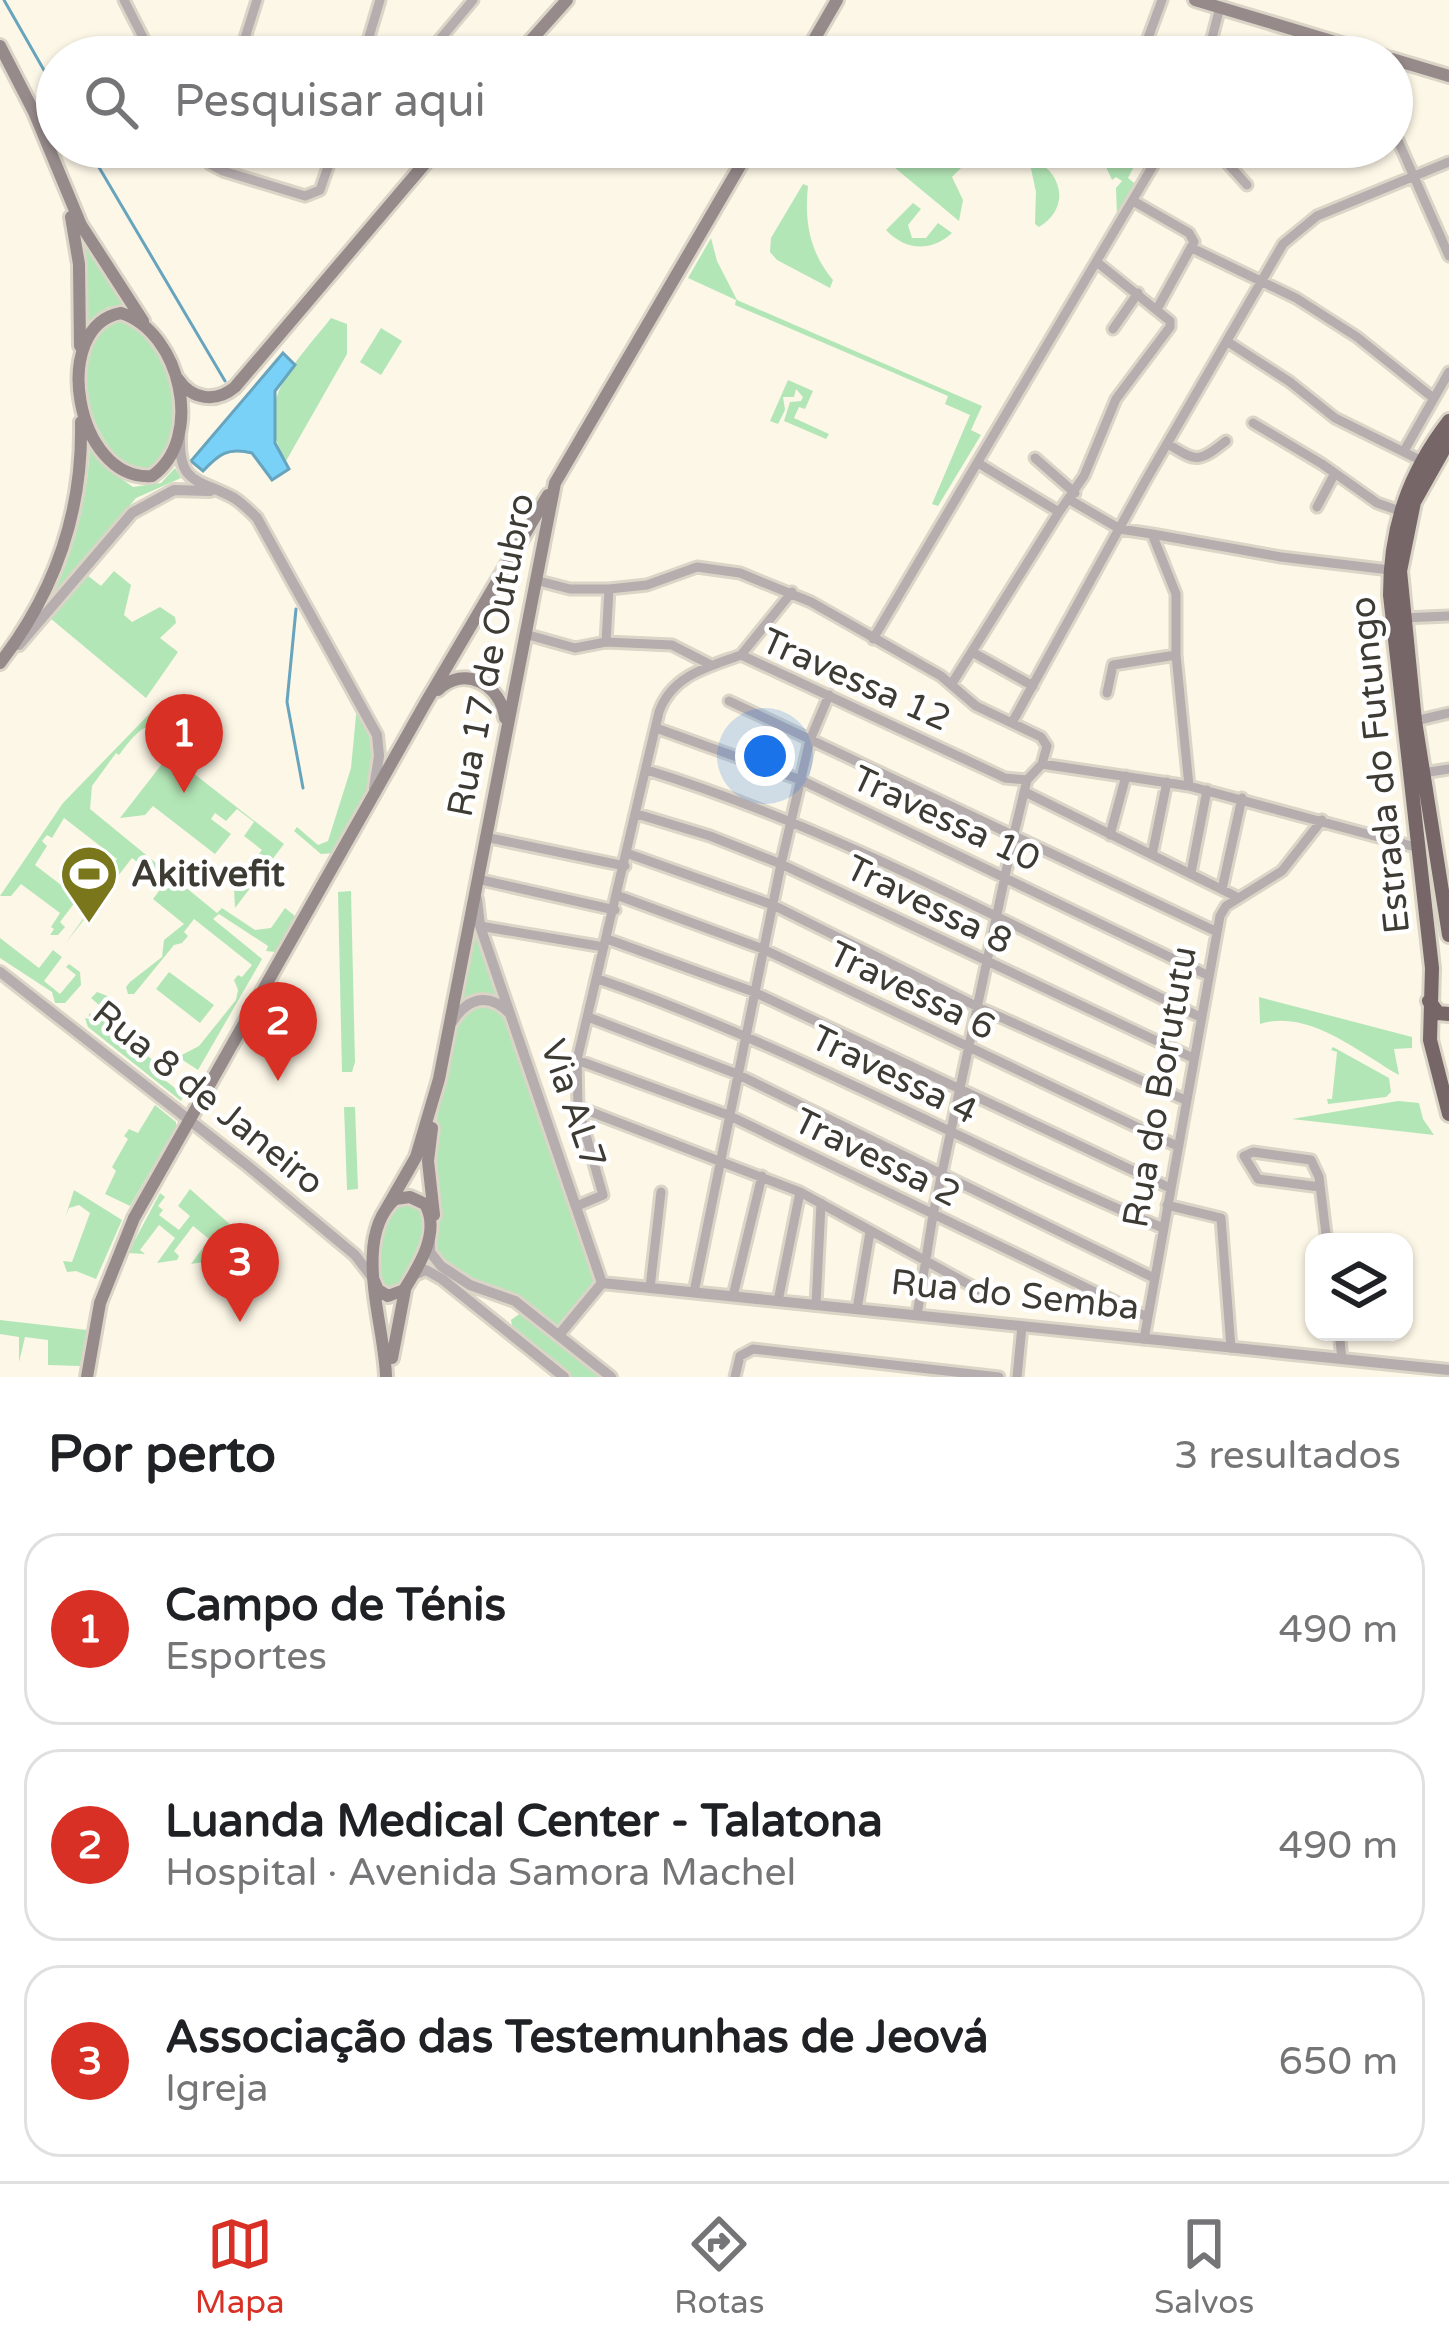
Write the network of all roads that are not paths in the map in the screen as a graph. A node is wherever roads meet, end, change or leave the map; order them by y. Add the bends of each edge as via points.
1 (124, 0) edge
2 (257, 0) edge
3 (380, 0) edge
4 (473, 0) edge
5 (566, 0) edge
6 (837, 0) edge
7 (1162, 0) edge
8 (1196, 0) edge
9 (1220, 8) junction
10 (142, 36) edge
11 (246, 36) edge
12 (369, 36) edge
13 (443, 36) edge
14 (534, 36) edge
15 (816, 36) edge
16 (1149, 36) edge
17 (1213, 36) edge
18 (1312, 36) edge
19 (0, 46) edge
20 (1413, 66) edge
21 (1449, 76) edge
22 (36, 122) edge
23 (1449, 162) edge
24 (55, 168) edge
25 (57, 168) edge
26 (219, 168) edge
27 (328, 168) edge
28 (421, 168) edge
29 (739, 168) edge
30 (1153, 168) edge
31 (1231, 168) edge
32 (1409, 168) edge
33 (1413, 178) junction
34 (1246, 185) dead end
35 (1135, 202) junction
36 (1192, 248) junction
37 (1449, 256) edge
38 (1097, 263) junction
39 (1259, 282) junction
40 (1138, 293) junction
41 (1157, 309) junction
42 (1113, 329) dead end
43 (157, 342) junction
44 (1228, 342) junction
45 (80, 364) junction
46 (172, 367) junction
47 (1449, 372) edge
48 (81, 396) junction
49 (1432, 397) junction
50 (1449, 421) edge
51 (1253, 423) dead end
52 (181, 427) junction
53 (1449, 440) edge
54 (1226, 441) dead end
55 (1168, 444) junction
56 (1404, 451) junction
57 (1035, 458) dead end
58 (1422, 461) junction
59 (978, 463) junction
60 (1335, 473) junction
61 (555, 483) junction
62 (224, 494) junction
63 (1073, 496) junction
64 (1317, 507) dead end
65 (1400, 511) junction
66 (1059, 512) junction
67 (1120, 530) junction
68 (1152, 534) junction
69 (1390, 570) junction
70 (535, 580) junction
71 (609, 589) junction
72 (792, 592) junction
73 (1449, 616) edge
74 (1402, 618) junction
75 (525, 634) junction
76 (873, 639) junction
77 (606, 642) junction
78 (972, 652) junction
79 (741, 655) junction
80 (1176, 656) junction
81 (0, 664) edge
82 (711, 665) junction
83 (951, 685) junction
84 (1033, 686) junction
85 (1107, 693) dead end
86 (829, 695) junction
87 (729, 700) dead end
88 (426, 702) junction
89 (1449, 713) edge
90 (1415, 721) junction
91 (1013, 722) junction
92 (656, 728) junction
93 (506, 731) junction
94 (811, 740) junction
95 (1042, 764) junction
96 (1449, 769) edge
97 (647, 770) junction
98 (1423, 773) junction
99 (1126, 776) junction
100 (801, 780) junction
101 (1027, 780) junction
102 (1166, 782) junction
103 (1189, 786) junction
104 (1207, 790) junction
105 (1025, 793) junction
106 (1242, 798) junction
107 (363, 813) junction
108 (637, 814) junction
109 (1322, 820) junction
110 (792, 821) junction
111 (1014, 834) junction
112 (1110, 835) junction
113 (485, 837) junction
114 (1419, 848) junction
115 (629, 854) junction
116 (1152, 855) junction
117 (1442, 855) edge
118 (781, 864) junction
119 (625, 866) junction
120 (1191, 873) junction
121 (1006, 876) junction
122 (477, 879) junction
123 (1222, 889) junction
124 (619, 896) junction
125 (1240, 898) junction
126 (773, 905) junction
127 (615, 910) junction
128 (997, 919) junction
129 (480, 926) junction
130 (1215, 931) junction
131 (1449, 935) edge
132 (606, 943) junction
133 (763, 949) junction
134 (988, 963) junction
135 (0, 972) edge
136 (1207, 975) junction
137 (598, 979) junction
138 (754, 992) junction
139 (1429, 1001) junction
140 (978, 1007) junction
141 (1449, 1014) edge
142 (512, 1016) junction
143 (588, 1017) junction
144 (1200, 1017) junction
145 (746, 1034) junction
146 (448, 1036) junction
147 (970, 1048) junction
148 (1192, 1058) junction
149 (1449, 1058) edge
150 (578, 1060) junction
151 (737, 1074) junction
152 (1438, 1075) junction
153 (439, 1079) junction
154 (962, 1090) junction
155 (1185, 1100) junction
156 (578, 1106) junction
157 (1449, 1114) edge
158 (728, 1115) junction
159 (190, 1120) junction
160 (953, 1134) junction
161 (1178, 1146) junction
162 (719, 1159) junction
163 (762, 1176) junction
164 (942, 1176) junction
165 (1320, 1187) junction
166 (1170, 1189) junction
167 (661, 1192) dead end
168 (800, 1192) junction
169 (821, 1203) junction
170 (1167, 1205) junction
171 (577, 1206) junction
172 (385, 1211) junction
173 (933, 1215) junction
174 (1163, 1228) junction
175 (871, 1232) junction
176 (431, 1233) junction
177 (1326, 1233) edge
178 (925, 1261) junction
179 (373, 1278) junction
180 (1154, 1278) junction
181 (409, 1282) junction
182 (602, 1283) junction
183 (650, 1288) junction
184 (980, 1290) dead end
185 (694, 1292) junction
186 (733, 1296) junction
187 (778, 1301) junction
188 (816, 1305) junction
189 (527, 1309) junction
190 (857, 1309) junction
191 (917, 1315) junction
192 (1148, 1317) junction
193 (1022, 1326) junction
194 (509, 1333) junction
195 (559, 1335) junction
196 (1144, 1339) junction
197 (1340, 1341) edge
198 (1231, 1348) junction
199 (1342, 1359) junction
200 (1449, 1367) edge
201 (87, 1377) edge
202 (388, 1377) edge
203 (564, 1377) edge
204 (610, 1377) edge
205 (735, 1377) edge
206 (999, 1377) edge
207 (1017, 1377) edge

1 - 10 street
2 - 11 street
3 - 12 street
4 - 13 street
5 - 14 main road
6 - 15 main road
7 - 16 street
8 - 9 main road
9 - 17 street
9 - 18 main road
19 - 22 main road
20 - 21 main road
23 - 33 street
24 - 45 main road via 80,264
25 - 43 main road via 81,225
26 - 27 street via 310,196
28 - 46 main road via 235,387 220,397 196,395
29 - 61 main road, Rua 17 de Outubro
30 - 35 street
31 - 34 street
32 - 33 street
33 - 37 street
33 - 39 street via 1306,222
35 - 36 street via 1189,233
35 - 38 street
36 - 39 street
36 - 41 street
38 - 40 street
38 - 59 street
39 - 44 street
39 - 49 street via 1357,337
40 - 41 street
40 - 42 street
41 - 63 street via 1170,327 1116,399
43 - 45 main road via 132,316 107,316 88,337
43 - 46 main road
44 - 55 street
44 - 56 street via 1335,418
45 - 48 main road
46 - 52 main road
47 - 49 street
48 - 52 main road via 94,440 127,474 163,469
48 - 81 main road via 80,475 66,541 44,596
49 - 56 street
50 - 58 highway, Estrada do Futungo
51 - 60 street
52 - 62 street via 183,468
53 - 74 highway, Estrada do Futungo via 1409,520
54 - 55 street via 1192,459
55 - 67 street
56 - 58 street
57 - 63 street
58 - 65 highway, Estrada do Futungo
59 - 66 street
59 - 76 street
60 - 64 street
60 - 65 street
61 - 70 main road, Rua 17 de Outubro
61 - 88 main road
62 - 81 street via 174,490 132,513
62 - 107 street via 257,518 377,735 377,779
63 - 66 street
63 - 67 street
65 - 69 highway, Estrada do Futungo
66 - 78 street
67 - 68 street
67 - 84 street
68 - 69 street
68 - 80 street via 1175,594
69 - 114 highway, Estrada do Futungo
70 - 71 street
70 - 75 main road, Rua 17 de Outubro
71 - 72 street via 697,567
71 - 77 street
72 - 76 street
72 - 79 street
73 - 74 street
74 - 90 highway, Estrada do Futungo
75 - 77 street via 575,648
75 - 93 main road, Rua 17 de Outubro
76 - 83 street
77 - 82 street via 672,645
78 - 83 street
78 - 84 street
79 - 82 street, Travessa 12
79 - 86 street, Travessa 12
80 - 85 street via 1113,665
80 - 103 street
82 - 92 street, Travessa 12 via 668,693
83 - 91 street
84 - 91 street
86 - 94 street
86 - 101 street, Travessa 12 via 1005,778
87 - 94 street
88 - 93 main road via 446,682 476,679 503,706
88 - 107 main road
89 - 90 street
90 - 98 highway, Estrada do Futungo
91 - 95 street via 1045,741
92 - 97 street
92 - 100 street, Travessa 10
93 - 113 main road, Rua 17 de Outubro
94 - 100 street
94 - 111 street
95 - 99 street
95 - 101 street
96 - 98 street
97 - 108 street
97 - 110 street
98 - 117 highway, Estrada do Futungo
99 - 102 street
99 - 112 street
100 - 110 street
100 - 121 street, Travessa 10
101 - 105 street
102 - 103 street
102 - 116 street
103 - 104 street
104 - 106 street
104 - 120 street
105 - 111 street
105 - 112 street
106 - 109 street
106 - 123 street
107 - 159 main road
108 - 115 street
108 - 118 street, Travessa 8
109 - 114 street
109 - 125 street, Rua do Borututu via 1282,871
110 - 118 street
110 - 128 street
111 - 121 street
111 - 130 street
112 - 116 street
113 - 119 street
113 - 122 main road, Rua 17 de Outubro
114 - 139 highway, Estrada do Futungo
115 - 119 street
115 - 126 street
116 - 120 street
117 - 131 highway, Estrada do Futungo
118 - 126 street
118 - 134 street, Travessa 8
119 - 124 street
120 - 123 street
121 - 128 street
121 - 136 street, Travessa 10
122 - 127 street
122 - 129 street, Via AL7
122 - 146 main road, Rua 17 de Outubro
123 - 125 street
124 - 127 street
124 - 133 street, Travessa 6
125 - 130 street, Rua do Borututu via 1222,910
126 - 133 street
126 - 140 street
127 - 132 street
128 - 134 street
128 - 144 street
129 - 132 street
129 - 142 street, Via AL7
130 - 136 street, Rua do Borututu
132 - 137 street
132 - 138 street
133 - 138 street
133 - 147 street, Travessa 6
134 - 140 street
134 - 148 street, Travessa 8
135 - 159 street, Rua 8 de Janeiro
136 - 144 street, Rua do Borututu
137 - 143 street
137 - 145 street, Travessa 4
138 - 145 street
138 - 154 street
139 - 141 highway
139 - 152 highway, Estrada do Futungo
140 - 147 street
140 - 155 street
142 - 146 street via 493,1000 476,1000 456,1015
142 - 171 street, Via AL7
143 - 150 street
143 - 151 street
144 - 148 street, Rua do Borututu
145 - 151 street
145 - 160 street, Travessa 4
146 - 153 main road, Rua 17 de Outubro
147 - 154 street
147 - 161 street, Travessa 6
148 - 155 street, Rua do Borututu
149 - 152 highway
150 - 156 street
150 - 158 street, Travessa 2
151 - 158 street
151 - 164 street
152 - 157 highway, Estrada do Futungo
153 - 172 main road, Rua 17 de Outubro via 416,1156
153 - 176 main road, Rua 17 de Outubro via 429,1150
154 - 160 street
154 - 166 street
155 - 161 street, Rua do Borututu
156 - 162 street
156 - 171 street via 603,1195
158 - 162 street
158 - 173 street, Travessa 2
159 - 179 street, Rua 8 de Janeiro via 356,1255
159 - 201 main road via 117,1255
160 - 164 street
160 - 174 street, Travessa 4
161 - 166 street, Rua do Borututu
162 - 163 street
162 - 185 street
163 - 168 street
163 - 186 street
164 - 173 street
164 - 180 street
165 - 165 street via 1306,1158 1244,1156 1258,1179
165 - 177 street
166 - 170 street, Rua do Borututu
167 - 183 street
168 - 169 street
168 - 187 street
169 - 175 street
169 - 188 street
170 - 174 street, Rua do Borututu
170 - 198 street via 1223,1223
171 - 182 street, Via AL7
172 - 176 main road via 395,1199 418,1200 430,1210
172 - 179 main road, Rua 17 de Outubro via 373,1243
173 - 178 street
173 - 192 street, Travessa 2
174 - 180 street, Rua do Borututu
175 - 178 street
175 - 190 street
176 - 181 main road
176 - 189 street via 430,1252 441,1266
178 - 184 street
178 - 191 street
179 - 181 main road via 388,1296
179 - 202 main road
180 - 192 street, Rua do Borututu
181 - 194 street via 420,1272 434,1274
181 - 202 main road
182 - 183 street, Rua do Semba
182 - 195 street
183 - 185 street, Rua do Semba
185 - 186 street, Rua do Semba
186 - 187 street, Rua do Semba
187 - 188 street, Rua do Semba
188 - 190 street, Rua do Semba
189 - 194 street via 508,1314
189 - 195 street
190 - 191 street, Rua do Semba
191 - 193 street, Rua do Semba
192 - 196 street, Rua do Borututu
193 - 196 street, Rua do Semba
193 - 207 street
194 - 203 street
195 - 204 street
196 - 198 street, Rua do Semba
197 - 199 street
198 - 199 street, Rua do Semba
199 - 200 street, Rua do Semba
205 - 206 street via 740,1356 753,1349

